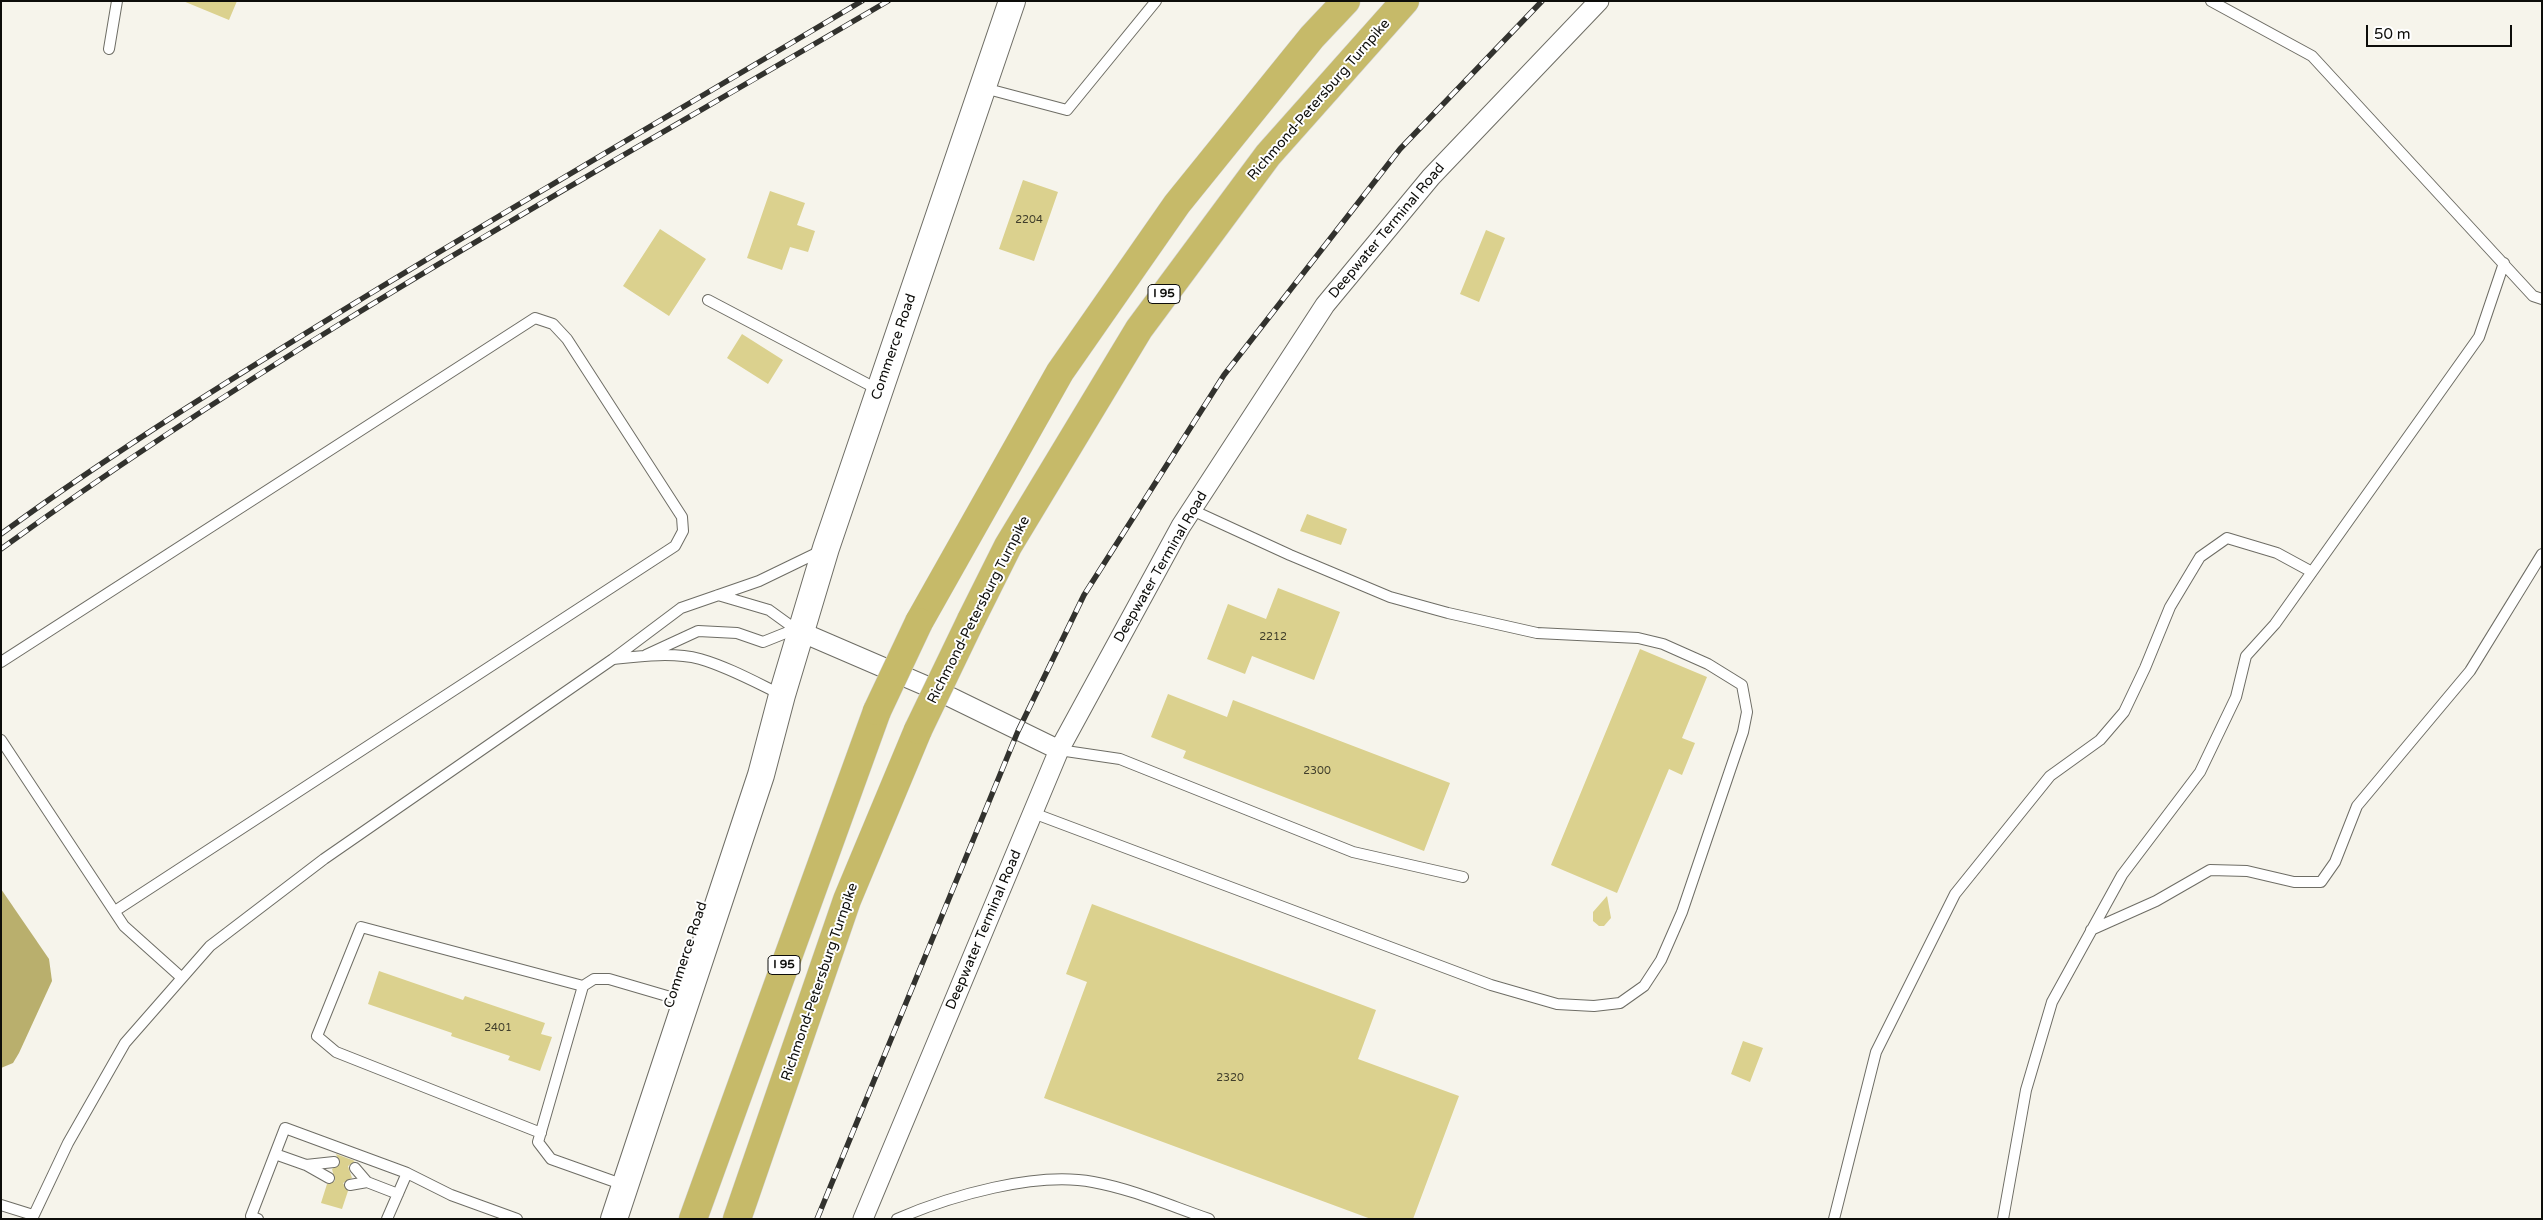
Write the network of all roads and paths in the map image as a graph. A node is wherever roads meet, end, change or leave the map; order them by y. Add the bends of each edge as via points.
1 (116, 1) edge
2 (1012, 1) edge
3 (1156, 1) edge
4 (1346, 1) edge
5 (1405, 1) edge
6 (1600, 1) edge
7 (2211, 1) edge
8 (109, 49) dead end
9 (984, 88) junction
10 (2504, 264) junction
11 (2542, 299) edge
12 (708, 300) dead end
13 (879, 390) junction
14 (1192, 510) junction
15 (826, 548) junction
16 (2542, 554) edge
17 (2312, 572) junction
18 (718, 595) junction
19 (797, 631) junction
20 (645, 656) junction
21 (613, 659) junction
22 (1, 662) edge
23 (782, 695) junction
24 (1, 740) edge
25 (1060, 750) junction
26 (1033, 813) junction
27 (1463, 877) dead end
28 (115, 911) junction
29 (2091, 930) junction
30 (182, 978) junction
31 (583, 986) junction
32 (678, 999) junction
33 (541, 1133) junction
34 (275, 1154) junction
35 (334, 1162) dead end
36 (306, 1165) junction
37 (355, 1168) dead end
38 (407, 1173) junction
39 (329, 1178) dead end
40 (367, 1182) junction
41 (618, 1182) junction
42 (350, 1185) dead end
43 (398, 1194) junction
44 (1, 1205) edge
45 (32, 1217) edge
46 (252, 1218) edge
47 (388, 1219) edge
48 (518, 1219) edge
49 (597, 1219) edge
50 (614, 1219) edge
51 (693, 1219) edge
52 (737, 1219) edge
53 (863, 1219) edge
54 (897, 1219) edge
55 (1209, 1219) edge
56 (1834, 1219) edge
57 (2003, 1219) edge

1 - 8 lane
2 - 9 main road, Commerce Road
3 - 9 lane via 1066,110
4 - 51 highway, I 95, bridge via 1312,37 1177,204 1060,372 919,622 877,711
5 - 52 highway, Richmond-Petersburg Turnpike / I 95, bridge via 1268,154 1138,329 1008,546 918,730 847,900
6 - 14 street, Deepwater Terminal Road via 1431,176 1325,305
7 - 10 lane via 2312,56
9 - 13 main road, Commerce Road
10 - 11 lane via 2534,296
10 - 17 lane via 2479,337
12 - 13 lane
13 - 15 main road, Commerce Road
14 - 25 street, Deepwater Terminal Road
14 - 26 lane via 1390,597 1448,614 1537,633 1646,640 1663,644 1708,664 1742,685 1747,712 1743,732 1682,912 1662,960 1644,986 1620,1003 1594,1006 1557,1004 1491,985
15 - 18 lane via 758,581
15 - 19 main road, Commerce Road
16 - 29 lane via 2470,671 2358,806 2335,862 2321,882 2294,882 2246,871 2210,870 2156,901
17 - 29 lane via 2275,624 2246,656 2236,697 2200,772 2122,875
17 - 56 lane via 2277,553 2227,538 2200,557 2170,607 2124,712 2100,740 2050,776 1955,894 1876,1052
18 - 19 lane via 769,610
18 - 21 lane via 681,608
19 - 20 lane via 763,642 737,633 698,631
19 - 23 main road, Commerce Road
19 - 25 street via 938,691
20 - 21 lane
20 - 23 lane via 697,659 726,668
21 - 30 lane via 324,858 210,946
22 - 28 lane via 535,318 553,324 568,339 682,517 683,531 675,546
23 - 32 main road, Commerce Road via 761,775
24 - 28 lane
25 - 26 street, Deepwater Terminal Road
25 - 27 lane via 1120,759 1353,852
26 - 53 street, Deepwater Terminal Road
28 - 30 lane via 124,926
29 - 57 lane via 2052,1002 2026,1090
30 - 45 lane via 125,1043 68,1143
31 - 32 lane via 594,979 609,979
31 - 33 lane
31 - 33 lane via 361,927 317,1036 336,1052
32 - 41 main road, Commerce Road
33 - 41 lane via 538,1142 552,1159
34 - 36 lane
34 - 38 lane via 285,1128
34 - 46 lane
35 - 36 lane
36 - 39 lane
37 - 40 lane
38 - 43 lane
38 - 48 lane via 451,1196
40 - 42 lane
40 - 43 lane
41 - 49 main road, Commerce Road
41 - 50 main road, Commerce Road
43 - 47 lane
44 - 45 lane
54 - 55 lane via 962,1195 1048,1180 1092,1182

